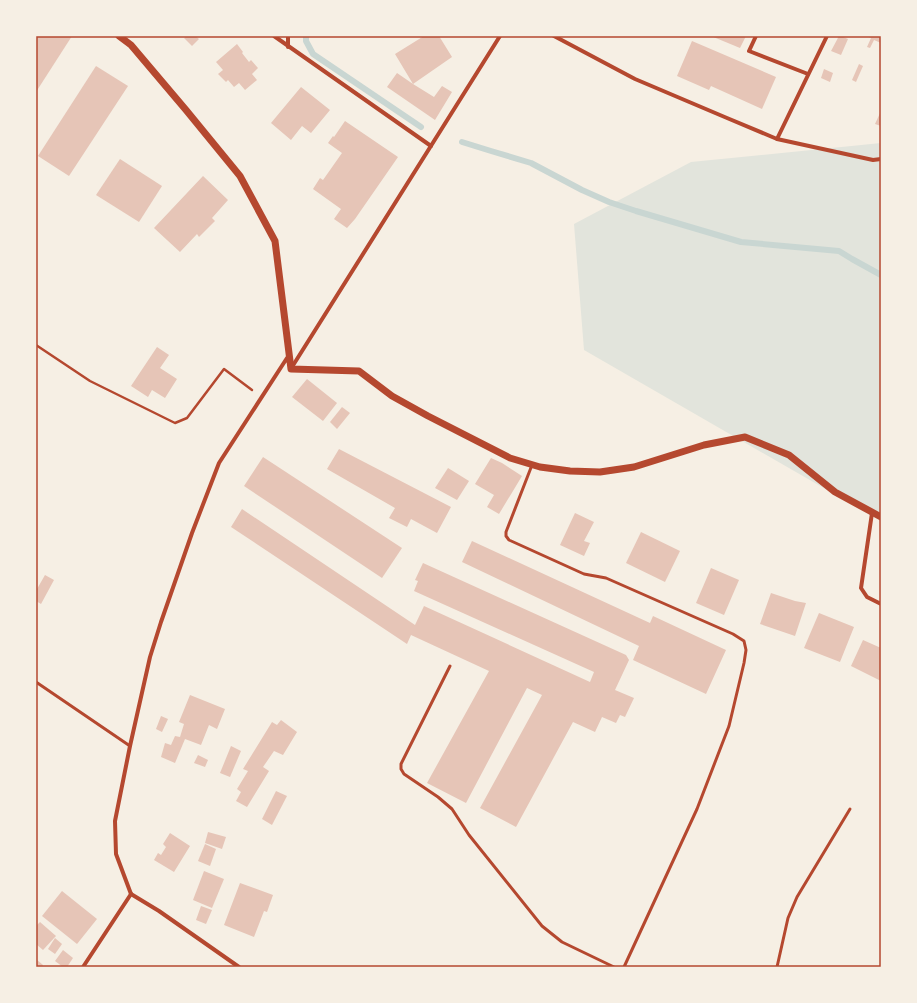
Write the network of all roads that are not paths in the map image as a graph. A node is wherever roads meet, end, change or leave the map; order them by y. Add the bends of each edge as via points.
1 (118, 36) edge
2 (274, 36) edge
3 (288, 36) edge
4 (500, 36) edge
5 (554, 36) edge
6 (756, 36) edge
7 (827, 36) edge
8 (288, 47) junction
9 (808, 74) junction
10 (777, 139) junction
11 (431, 146) junction
12 (881, 159) edge
13 (291, 369) junction
14 (532, 464) junction
15 (872, 513) junction
16 (881, 517) edge
17 (881, 604) edge
18 (450, 666) dead end
19 (36, 682) edge
20 (130, 746) junction
21 (850, 809) dead end
22 (131, 894) junction
23 (83, 967) edge
24 (238, 967) edge
25 (614, 967) edge
26 (624, 967) edge
27 (777, 967) edge

1 - 13 street via 131,45 240,176 275,242
2 - 8 street
3 - 8 street
4 - 11 street
5 - 10 street via 634,79
6 - 9 street via 750,51
7 - 9 street
8 - 11 street
9 - 10 street
10 - 12 street via 873,160
11 - 13 street
13 - 14 street via 359,371 392,396 428,416 510,458
13 - 20 street via 287,358 219,463 161,622 150,657
14 - 15 street via 570,472 600,472 634,467 704,444 745,437 789,455 835,492
14 - 26 lane via 506,532 509,540 584,574 606,578 733,634 744,641 746,650 729,726 697,809
15 - 16 street
15 - 17 street via 861,588 867,597
18 - 25 lane via 401,764 401,769 404,774 452,809 469,835 542,926 562,942
19 - 20 lane
20 - 22 street via 115,821 116,854
21 - 27 lane via 797,897 788,918
22 - 23 street
22 - 24 street

